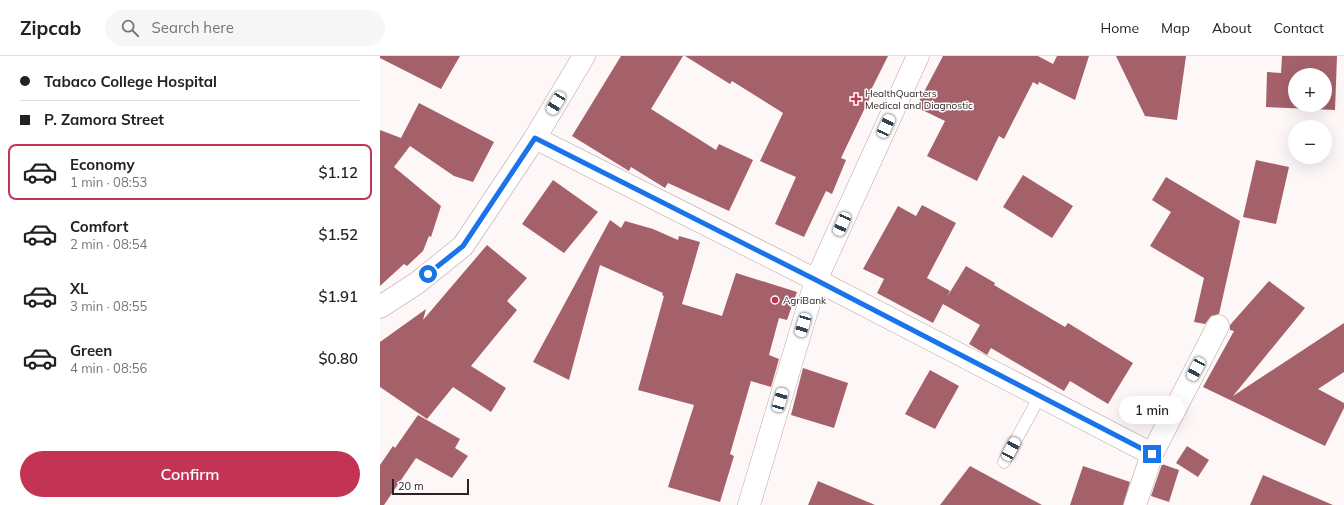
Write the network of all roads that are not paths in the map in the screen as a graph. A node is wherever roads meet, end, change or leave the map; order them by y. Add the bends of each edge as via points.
1 (584, 56) edge
2 (918, 56) edge
3 (535, 138) junction
4 (816, 280) junction
5 (380, 307) edge
6 (1218, 326) dead end
7 (1040, 396) junction
8 (1152, 454) junction
9 (1004, 462) dead end
10 (749, 505) edge
11 (1135, 505) edge

1 - 3 street
2 - 4 street
3 - 4 street
3 - 5 street via 463,246 417,283
4 - 7 street
4 - 10 street
6 - 8 street
7 - 8 street
7 - 9 lane
8 - 11 street

